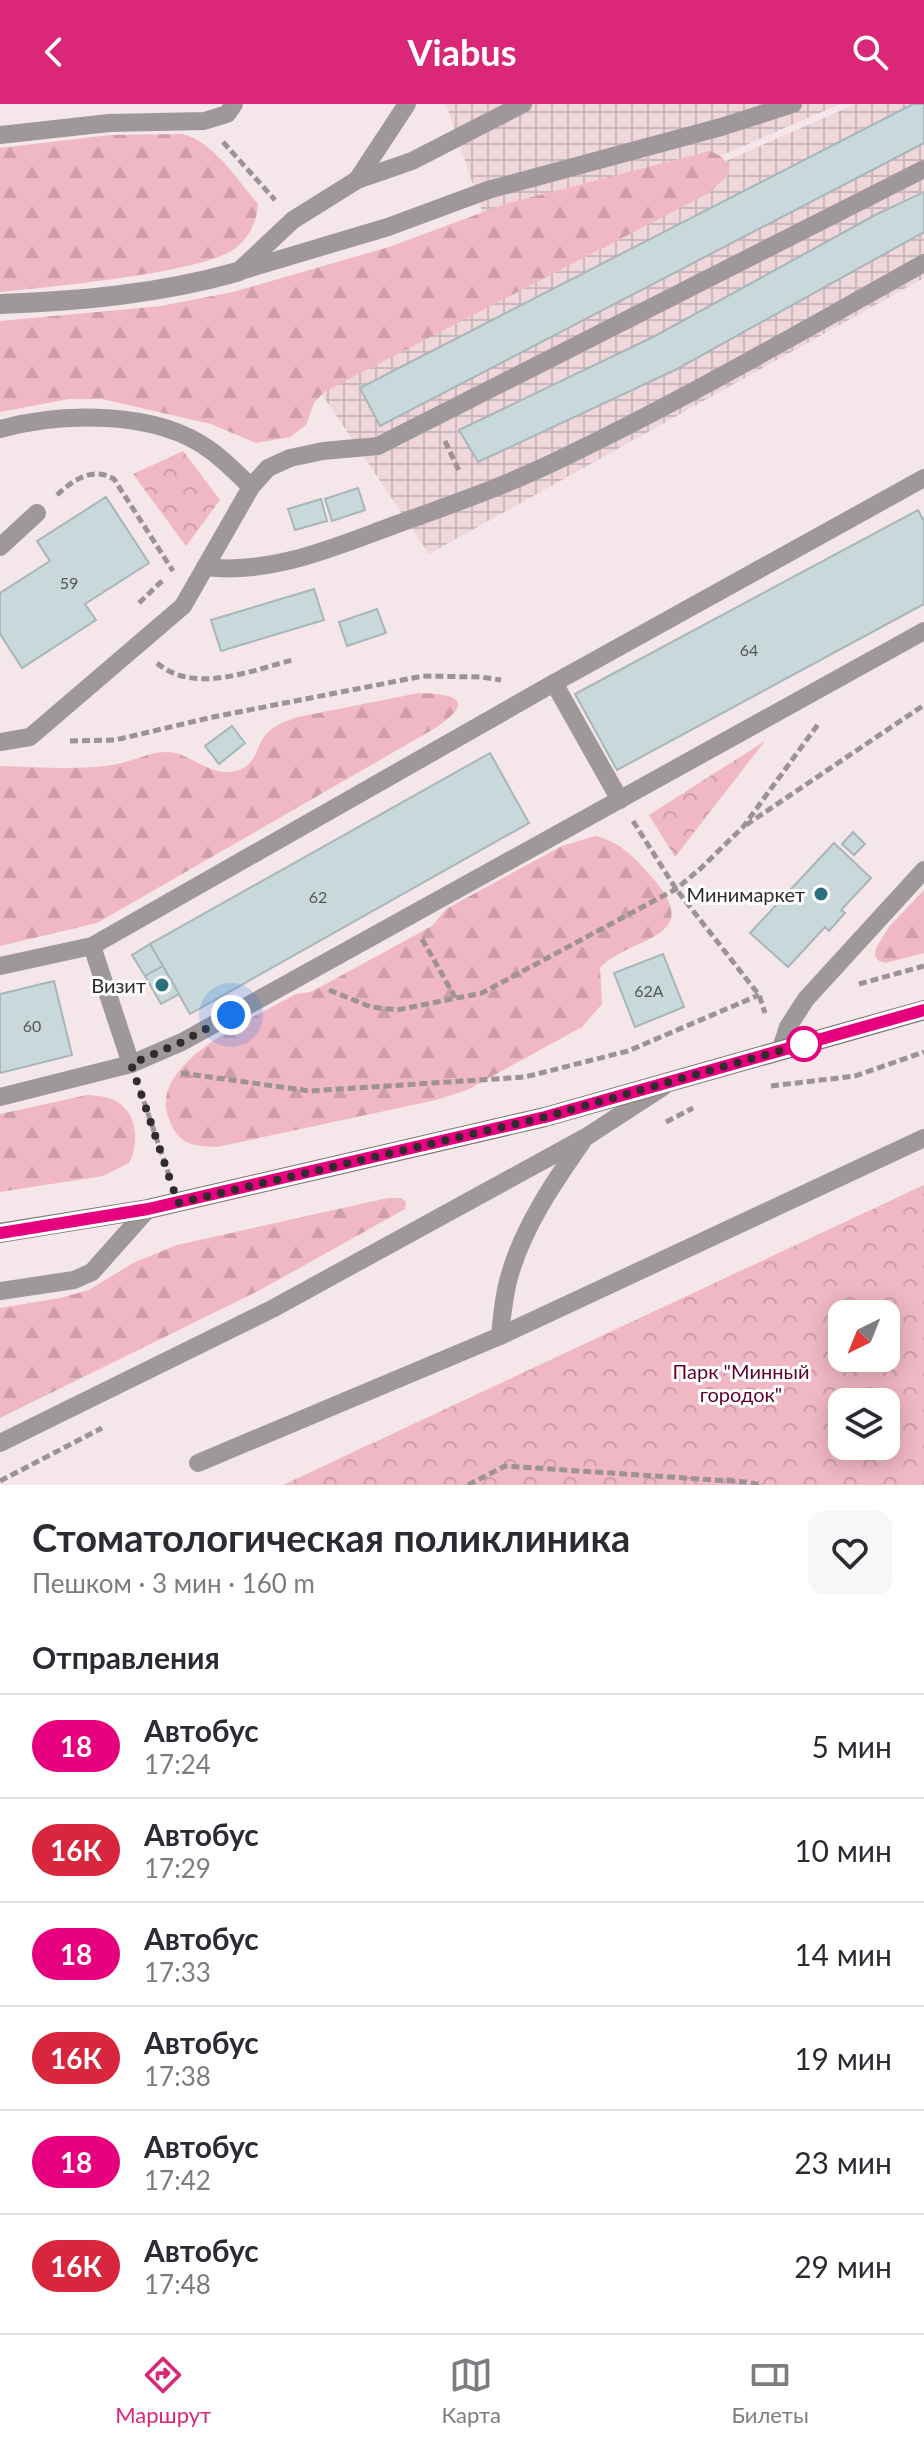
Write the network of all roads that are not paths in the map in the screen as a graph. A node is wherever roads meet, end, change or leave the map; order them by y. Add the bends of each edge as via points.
1 (234, 104) edge
2 (407, 104) edge
3 (523, 104) edge
4 (793, 104) edge
5 (0, 135) edge
6 (924, 169) edge
7 (357, 180) junction
8 (924, 263) edge
9 (237, 272) junction
10 (0, 304) edge
11 (0, 429) edge
12 (924, 478) edge
13 (251, 487) junction
14 (37, 513) dead end
15 (0, 547) edge
16 (205, 567) junction
17 (924, 631) edge
18 (554, 683) junction
19 (0, 740) edge
20 (620, 800) junction
21 (924, 870) edge
22 (92, 946) junction
23 (0, 966) edge
24 (924, 1010) edge
25 (780, 1051) junction
26 (131, 1064) junction
27 (675, 1079) junction
28 (0, 1097) edge
29 (586, 1137) junction
30 (924, 1138) edge
31 (148, 1209) junction
32 (0, 1233) edge
33 (0, 1291) edge
34 (500, 1336) junction
35 (0, 1443) edge
36 (198, 1463) dead end

1 - 5 lane via 227,114 204,121 109,123
2 - 7 lane
3 - 7 lane via 412,161
4 - 9 lane via 488,190 388,227
6 - 13 lane via 378,446 290,458 268,468
7 - 9 lane via 293,220
8 - 16 lane via 735,370 472,497 270,566 233,571
9 - 10 street via 158,291
11 - 13 lane via 31,420 136,421 208,448
12 - 18 lane
13 - 16 lane
14 - 15 lane
16 - 19 lane via 183,606 30,737
17 - 20 lane
18 - 20 lane
18 - 22 lane
20 - 26 lane via 182,1042
21 - 25 lane via 797,1010
22 - 23 lane
22 - 26 lane
24 - 25 main road
25 - 27 main road
26 - 28 lane
27 - 29 lane
27 - 31 main road via 545,1117
29 - 34 lane via 550,1187 523,1241 510,1272
29 - 35 lane via 272,1309
30 - 34 lane
31 - 32 main road
31 - 33 lane via 92,1272 74,1280
34 - 36 lane

